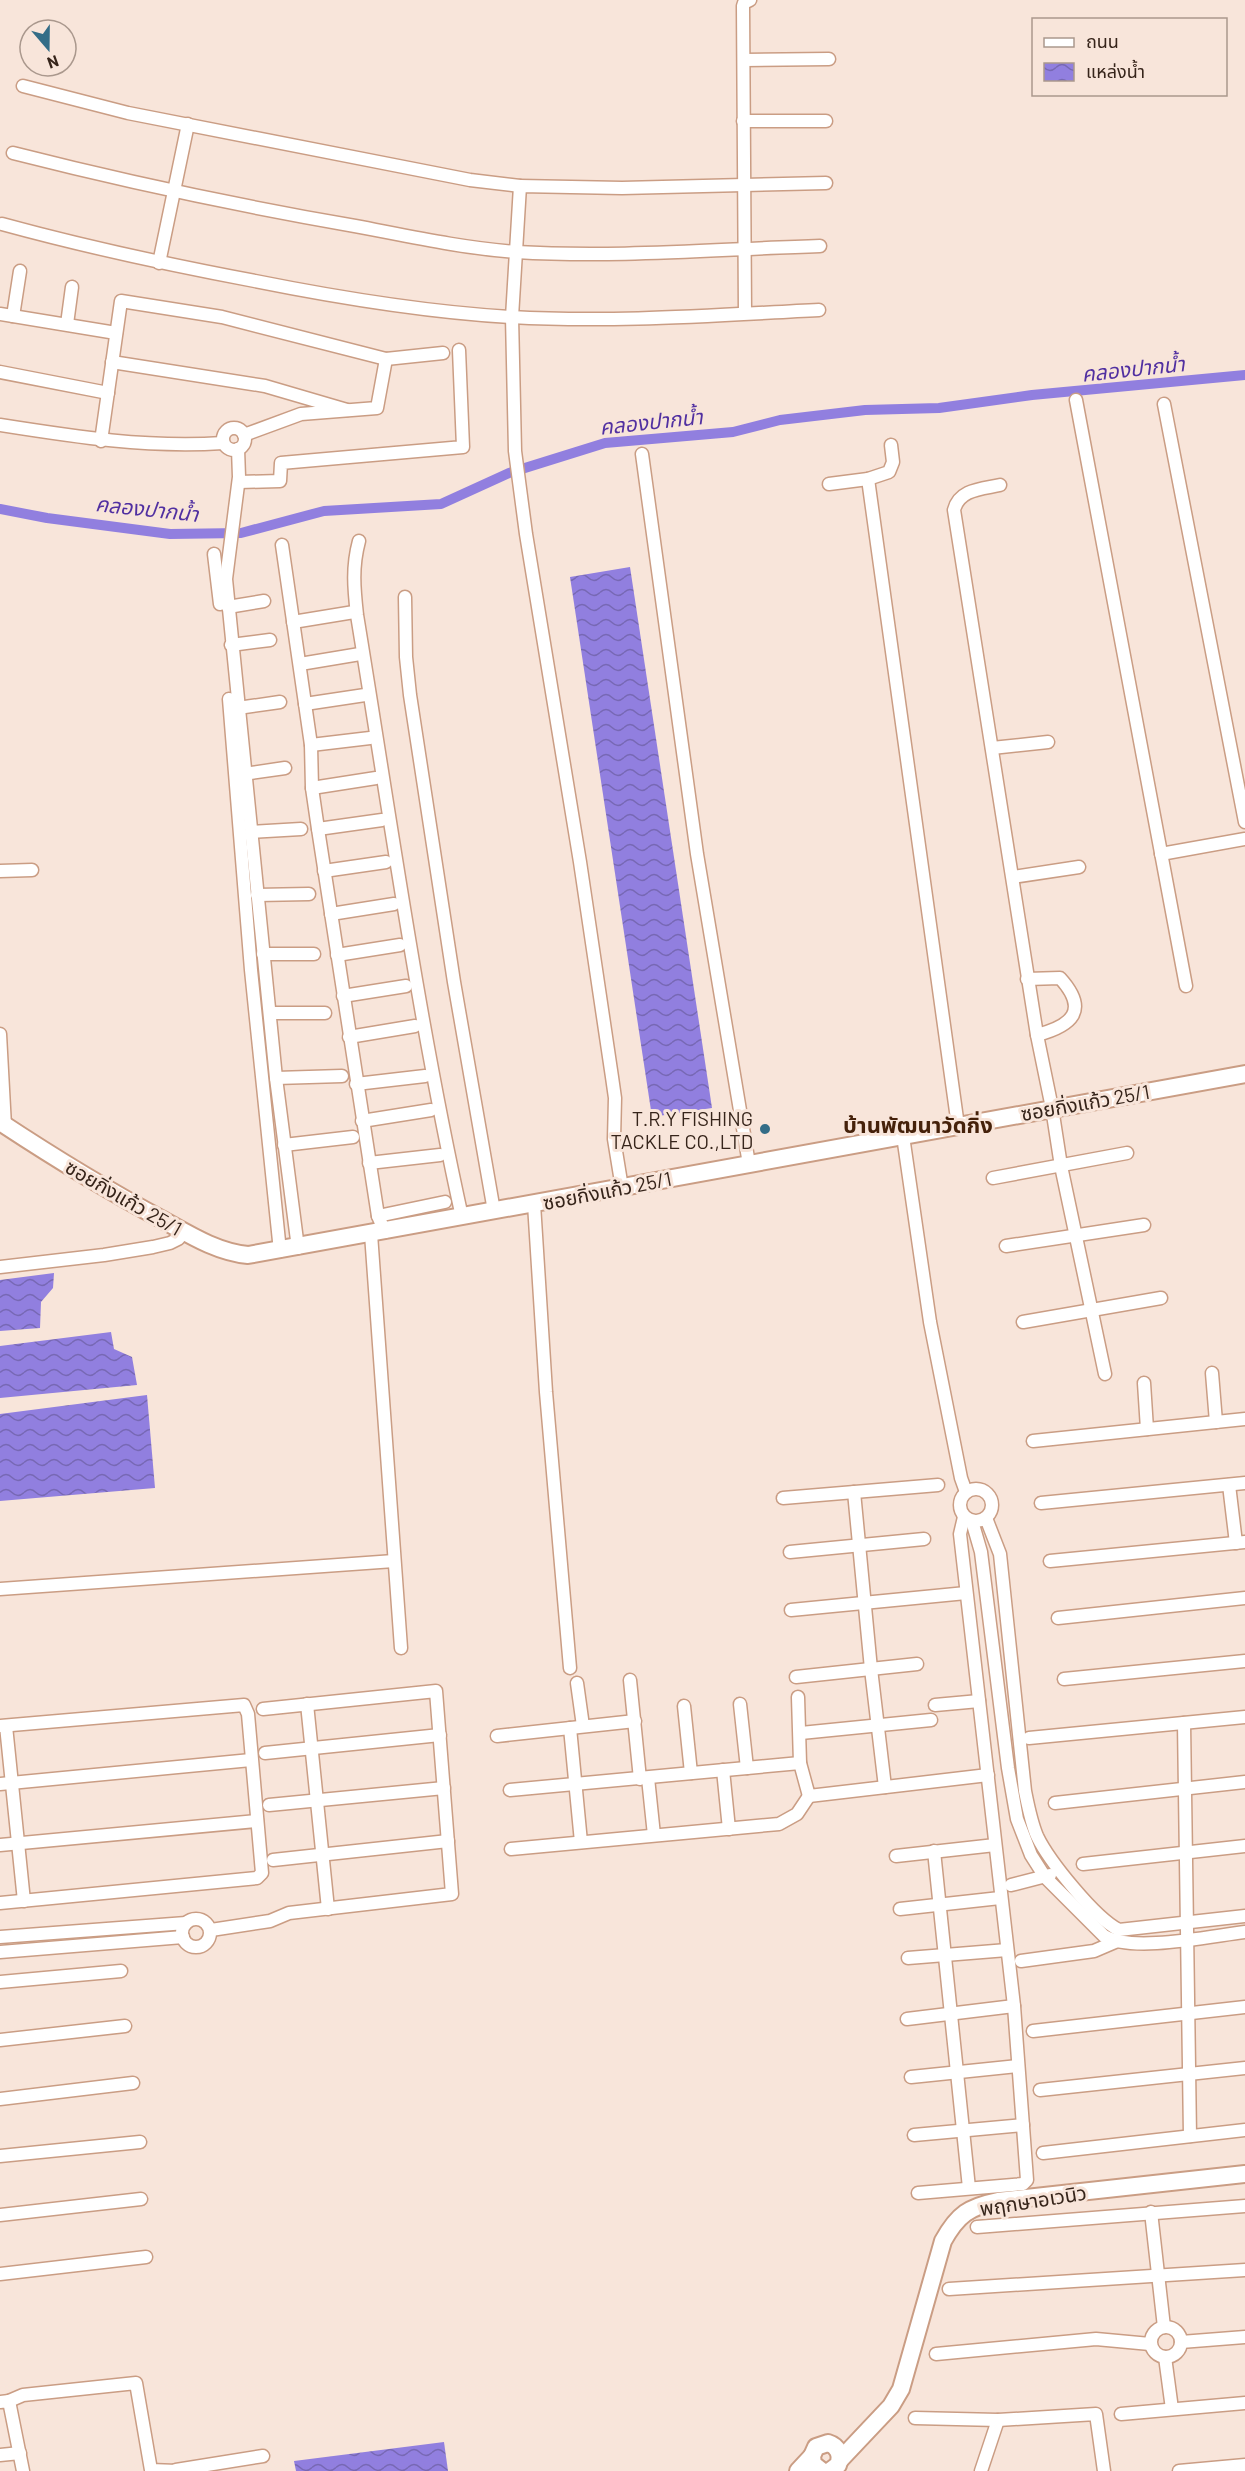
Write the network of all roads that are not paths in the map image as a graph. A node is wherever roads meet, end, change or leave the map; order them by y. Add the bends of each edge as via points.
1 (750, 0) edge
2 (829, 59) dead end
3 (744, 60) junction
4 (23, 86) dead end
5 (743, 121) junction
6 (826, 121) dead end
7 (188, 124) junction
8 (14, 153) dead end
9 (826, 183) dead end
10 (744, 184) junction
11 (520, 186) junction
12 (173, 191) junction
13 (2, 224) dead end
14 (820, 246) dead end
15 (743, 248) junction
16 (515, 252) junction
17 (159, 263) junction
18 (20, 271) dead end
19 (72, 287) dead end
20 (819, 310) dead end
21 (745, 314) junction
22 (6, 315) edge
23 (512, 317) junction
24 (67, 324) junction
25 (116, 333) junction
26 (459, 350) dead end
27 (443, 353) dead end
28 (386, 359) junction
29 (112, 362) junction
30 (0, 372) edge
31 (108, 393) junction
32 (1076, 400) dead end
33 (1164, 404) dead end
34 (348, 410) junction
35 (0, 425) edge
36 (244, 435) junction
37 (101, 441) junction
38 (224, 443) junction
39 (891, 445) dead end
40 (238, 449) junction
41 (642, 454) dead end
42 (868, 479) junction
43 (239, 480) junction
44 (829, 484) dead end
45 (1000, 485) dead end
46 (359, 541) dead end
47 (282, 545) dead end
48 (214, 554) dead end
49 (405, 597) dead end
50 (264, 601) dead end
51 (228, 607) junction
52 (354, 612) dead end
53 (293, 622) junction
54 (270, 640) dead end
55 (231, 645) junction
56 (360, 654) dead end
57 (300, 664) junction
58 (365, 695) dead end
59 (279, 702) dead end
60 (305, 704) junction
61 (238, 708) junction
62 (370, 738) dead end
63 (1048, 742) dead end
64 (311, 745) junction
65 (992, 748) junction
66 (285, 768) dead end
67 (244, 774) junction
68 (376, 778) dead end
69 (312, 788) junction
70 (382, 820) dead end
71 (1245, 822) edge
72 (318, 829) junction
73 (301, 830) dead end
74 (251, 831) junction
75 (1245, 839) edge
76 (1161, 854) junction
77 (386, 861) dead end
78 (1079, 867) dead end
79 (32, 870) dead end
80 (0, 871) edge
81 (324, 872) junction
82 (1013, 877) junction
83 (309, 894) dead end
84 (257, 895) junction
85 (394, 904) dead end
86 (331, 914) junction
87 (400, 945) dead end
88 (262, 954) junction
89 (314, 954) dead end
90 (337, 955) junction
91 (1027, 979) junction
92 (406, 986) dead end
93 (1186, 987) dead end
94 (343, 996) junction
95 (270, 1013) junction
96 (325, 1013) dead end
97 (415, 1026) dead end
98 (0, 1034) edge
99 (1036, 1035) junction
100 (349, 1037) junction
101 (1245, 1074) edge
102 (342, 1076) dead end
103 (425, 1076) dead end
104 (276, 1078) junction
105 (356, 1084) junction
106 (1052, 1108) junction
107 (431, 1110) dead end
108 (362, 1121) junction
109 (3, 1124) edge
110 (958, 1126) junction
111 (903, 1136) junction
112 (353, 1137) dead end
113 (284, 1145) junction
114 (1127, 1153) dead end
115 (440, 1155) dead end
116 (369, 1163) junction
117 (749, 1164) junction
118 (1061, 1166) junction
119 (993, 1178) dead end
120 (622, 1188) junction
121 (445, 1202) dead end
122 (534, 1204) junction
123 (494, 1211) junction
124 (378, 1216) junction
125 (462, 1217) junction
126 (1144, 1225) dead end
127 (184, 1232) junction
128 (378, 1233) junction
129 (1076, 1236) junction
130 (1006, 1246) dead end
131 (298, 1248) junction
132 (280, 1251) junction
133 (0, 1267) edge
134 (1161, 1298) dead end
135 (1092, 1311) junction
136 (1023, 1322) dead end
137 (1212, 1373) dead end
138 (1105, 1374) dead end
139 (1144, 1383) dead end
140 (1245, 1419) edge
141 (1216, 1422) junction
142 (1147, 1429) junction
143 (1033, 1440) dead end
144 (1245, 1483) edge
145 (938, 1485) dead end
146 (1229, 1485) junction
147 (854, 1492) junction
148 (966, 1492) junction
149 (783, 1498) dead end
150 (1041, 1503) dead end
151 (986, 1518) junction
152 (968, 1519) junction
153 (924, 1539) dead end
154 (1240, 1543) edge
155 (859, 1545) junction
156 (790, 1552) dead end
157 (394, 1561) junction
158 (1050, 1562) dead end
159 (1003, 1582) junction
160 (985, 1584) junction
161 (0, 1589) edge
162 (966, 1593) junction
163 (1245, 1598) edge
164 (865, 1603) junction
165 (791, 1610) dead end
166 (1058, 1618) dead end
167 (401, 1648) dead end
168 (1245, 1661) edge
169 (917, 1664) dead end
170 (570, 1668) dead end
171 (871, 1669) junction
172 (796, 1677) dead end
173 (1064, 1679) dead end
174 (630, 1680) dead end
175 (578, 1683) dead end
176 (798, 1697) dead end
177 (979, 1701) junction
178 (307, 1704) junction
179 (740, 1704) dead end
180 (684, 1706) dead end
181 (936, 1706) dead end
182 (263, 1709) dead end
183 (1245, 1717) edge
184 (931, 1720) dead end
185 (635, 1721) junction
186 (1185, 1723) junction
187 (1018, 1724) junction
188 (3, 1726) edge
189 (878, 1726) junction
190 (1003, 1726) junction
191 (576, 1727) junction
192 (801, 1733) junction
193 (440, 1735) junction
194 (497, 1736) dead end
195 (1029, 1738) dead end
196 (312, 1747) junction
197 (265, 1753) dead end
198 (251, 1760) junction
199 (800, 1762) junction
200 (747, 1768) junction
201 (723, 1770) junction
202 (691, 1773) junction
203 (988, 1775) junction
204 (644, 1778) junction
205 (1245, 1782) edge
206 (6, 1783) edge
207 (576, 1785) junction
208 (885, 1787) junction
209 (444, 1788) junction
210 (1185, 1789) junction
211 (510, 1790) dead end
212 (809, 1796) junction
213 (317, 1800) junction
214 (1055, 1803) dead end
215 (268, 1804) dead end
216 (257, 1821) junction
217 (729, 1828) junction
218 (654, 1835) junction
219 (448, 1841) junction
220 (581, 1842) junction
221 (19, 1843) junction
222 (0, 1845) edge
223 (994, 1845) junction
224 (1245, 1846) edge
225 (511, 1849) dead end
226 (934, 1851) junction
227 (1186, 1853) junction
228 (323, 1856) junction
229 (896, 1856) dead end
230 (273, 1860) dead end
231 (1083, 1864) dead end
232 (1059, 1870) junction
233 (1045, 1877) junction
234 (1011, 1885) dead end
235 (1000, 1898) junction
236 (24, 1901) junction
237 (0, 1903) edge
238 (939, 1905) junction
239 (900, 1908) dead end
240 (328, 1909) junction
241 (1245, 1916) edge
242 (1187, 1922) junction
243 (186, 1923) junction
244 (211, 1930) junction
245 (1245, 1932) edge
246 (26, 1935) junction
247 (1117, 1936) junction
248 (0, 1937) edge
249 (183, 1937) junction
250 (1187, 1939) junction
251 (26, 1950) junction
252 (1007, 1950) junction
253 (0, 1952) edge
254 (945, 1955) junction
255 (908, 1958) dead end
256 (1021, 1961) dead end
257 (121, 1971) dead end
258 (0, 1982) edge
259 (1014, 2006) junction
260 (1245, 2007) edge
261 (1188, 2013) junction
262 (950, 2014) junction
263 (907, 2019) dead end
264 (125, 2026) dead end
265 (1033, 2031) dead end
266 (0, 2040) edge
267 (1018, 2066) junction
268 (1245, 2068) edge
269 (956, 2072) junction
270 (1189, 2074) junction
271 (910, 2077) dead end
272 (133, 2084) dead end
273 (1040, 2090) dead end
274 (0, 2099) edge
275 (1023, 2125) junction
276 (1245, 2130) edge
277 (963, 2132) junction
278 (914, 2135) dead end
279 (1190, 2136) junction
280 (140, 2142) dead end
281 (1043, 2153) dead end
282 (0, 2156) edge
283 (1245, 2174) edge
284 (969, 2188) junction
285 (918, 2193) dead end
286 (141, 2199) dead end
287 (1245, 2206) edge
288 (1151, 2212) junction
289 (0, 2215) edge
290 (977, 2227) dead end
291 (146, 2257) dead end
292 (1245, 2270) edge
293 (0, 2274) edge
294 (1158, 2276) junction
295 (950, 2289) dead end
296 (1164, 2327) junction
297 (1245, 2337) edge
298 (1181, 2342) junction
299 (1150, 2344) junction
300 (936, 2354) dead end
301 (1164, 2357) junction
302 (5, 2402) edge
303 (1245, 2403) edge
304 (1172, 2409) junction
305 (1121, 2414) dead end
306 (915, 2418) dead end
307 (998, 2421) junction
308 (863, 2438) junction
309 (832, 2444) junction
310 (20, 2453) junction
311 (0, 2455) edge
312 (263, 2456) dead end
313 (812, 2456) junction
314 (1245, 2465) edge
315 (839, 2467) edge
316 (148, 2470) edge
317 (23, 2471) edge
318 (176, 2471) edge
319 (798, 2471) edge
320 (821, 2471) edge
321 (981, 2471) edge
322 (1104, 2471) edge
323 (1179, 2471) edge

1 - 3 street via 743,6
2 - 3 street
3 - 5 street
4 - 7 street
5 - 6 street
5 - 10 street
7 - 11 street via 470,180
7 - 12 street
8 - 12 street
9 - 10 street
10 - 11 street
10 - 15 street
11 - 16 street
12 - 16 street via 281,214
12 - 17 street
13 - 17 street
14 - 15 street
15 - 16 street via 620,254
15 - 21 street
16 - 23 street
17 - 23 street via 384,305
18 - 22 street
19 - 24 street
20 - 21 street
21 - 23 street
22 - 24 street
23 - 120 street via 515,451 615,1098 614,1139
24 - 25 street
25 - 28 street via 122,301 222,317
25 - 29 street
26 - 43 street via 464,447 281,463 280,481
27 - 28 street
28 - 34 street via 378,408
29 - 31 street
29 - 34 street via 265,386
30 - 31 street
31 - 37 street
32 - 76 street
33 - 71 street
34 - 36 street via 301,414
35 - 37 street
36 - 38 street via 238,429 230,429 224,435
36 - 40 street via 244,443
37 - 38 street
38 - 40 street via 230,449
39 - 42 street via 892,467 885,474
40 - 43 street
41 - 117 street via 697,854
42 - 44 street
42 - 110 street
43 - 51 street via 226,579
45 - 65 street via 962,495 954,510
46 - 125 street via 353,577 357,615 418,994
47 - 53 street
48 - 132 street
49 - 123 street via 410,695
50 - 51 street
51 - 55 street
52 - 53 street
53 - 57 street
54 - 55 street
55 - 61 street
56 - 57 street
57 - 60 street
58 - 60 street
59 - 61 street
60 - 64 street
61 - 67 street
62 - 64 street
63 - 65 street
64 - 69 street
65 - 82 street
66 - 67 street
67 - 74 street
68 - 69 street
69 - 72 street
70 - 72 street
72 - 81 street
73 - 74 street
74 - 84 street
75 - 76 street
76 - 93 street
77 - 81 street
78 - 82 street
79 - 80 street
81 - 86 street
82 - 91 street
83 - 84 street
84 - 88 street
85 - 86 street
86 - 90 street
87 - 90 street
88 - 89 street
88 - 95 street
90 - 94 street
91 - 99 street
91 - 99 street via 1060,978 1074,1007 1074,1016 1067,1024
92 - 94 street
94 - 100 street
95 - 96 street
95 - 104 street
97 - 100 street
98 - 109 street
99 - 106 street
100 - 105 street
101 - 106 street, ซอยกิ่งแก้ว 25/1
102 - 104 street
103 - 105 street
104 - 113 street
105 - 108 street
106 - 110 street, ซอยกิ่งแก้ว 25/1
106 - 118 street
107 - 108 street
108 - 116 street
109 - 127 street, ซอยกิ่งแก้ว 25/1
110 - 111 street, ซอยกิ่งแก้ว 25/1
111 - 117 street, ซอยกิ่งแก้ว 25/1
111 - 148 street via 930,1322
112 - 113 street
113 - 131 street
114 - 118 street
115 - 116 street
116 - 124 street
117 - 120 street, ซอยกิ่งแก้ว 25/1
118 - 119 street
118 - 129 street
120 - 122 street, ซอยกิ่งแก้ว 25/1
121 - 124 street
122 - 123 street, ซอยกิ่งแก้ว 25/1
122 - 170 street
123 - 125 street, ซอยกิ่งแก้ว 25/1
124 - 128 street
125 - 128 street, ซอยกิ่งแก้ว 25/1
126 - 129 street
127 - 132 street, ซอยกิ่งแก้ว 25/1 via 229,1253
127 - 133 street via 170,1243 153,1247
128 - 131 street, ซอยกิ่งแก้ว 25/1
128 - 157 street
129 - 130 street
129 - 135 street
131 - 132 street, ซอยกิ่งแก้ว 25/1
134 - 135 street
135 - 136 street
135 - 138 street
137 - 141 street
139 - 142 street
140 - 141 street
141 - 142 street
142 - 143 street
144 - 146 street
145 - 147 street
146 - 150 street
146 - 154 street
147 - 149 street
147 - 155 street
148 - 151 street via 979,1490 989,1496 992,1506
148 - 152 street via 959,1505
151 - 152 street
151 - 159 street via 1000,1554
152 - 160 street via 981,1552
152 - 162 street via 960,1534
153 - 155 street
154 - 158 street
155 - 156 street
155 - 164 street
157 - 161 street
157 - 167 street
159 - 160 street
159 - 187 street
160 - 190 street
162 - 164 street
162 - 177 street
163 - 166 street
164 - 165 street
164 - 171 street
168 - 173 street
169 - 171 street
171 - 172 street
171 - 189 street
174 - 185 street
175 - 191 street
176 - 192 street
177 - 181 street
177 - 203 street
178 - 182 street
178 - 193 street via 436,1691
178 - 196 street
179 - 200 street
180 - 202 street
183 - 186 street
184 - 189 street
185 - 191 street
185 - 204 street
186 - 195 street
186 - 210 street
187 - 190 street
187 - 232 street via 1031,1820
188 - 198 street via 240,1704 248,1714
188 - 206 street
189 - 192 street
189 - 208 street
190 - 233 street via 1017,1819 1031,1855
191 - 194 street
191 - 207 street
192 - 199 street
193 - 196 street
193 - 209 street
196 - 197 street
196 - 213 street
198 - 206 street
198 - 216 street
199 - 200 street
199 - 212 street
200 - 201 street
201 - 202 street
201 - 217 street
202 - 204 street
203 - 208 street
203 - 223 street
204 - 207 street
204 - 218 street
205 - 210 street
206 - 221 street
207 - 211 street
207 - 220 street
208 - 212 street
209 - 213 street
209 - 219 street
210 - 214 street
210 - 227 street
212 - 217 street via 797,1814 779,1824
213 - 215 street
213 - 228 street
216 - 221 street
216 - 236 street via 262,1873 257,1878
217 - 218 street
218 - 220 street
219 - 228 street
219 - 240 street via 452,1894
220 - 225 street
221 - 222 street
221 - 236 street
223 - 226 street
223 - 235 street
224 - 227 street
226 - 229 street
226 - 238 street
227 - 231 street
227 - 242 street
228 - 230 street
228 - 240 street
232 - 233 street
232 - 247 street
233 - 234 street
233 - 247 street via 1104,1936
235 - 238 street
235 - 252 street
236 - 237 street
238 - 239 street
238 - 254 street
240 - 244 street
241 - 242 street
242 - 247 street
242 - 250 street
243 - 244 street via 200,1919
243 - 246 street
243 - 249 street
244 - 249 street via 210,1938 202,1946 191,1946
245 - 250 street
246 - 248 street
246 - 251 street
247 - 250 street via 1137,1944
247 - 256 street via 1094,1951
249 - 251 street
250 - 261 street
251 - 253 street
252 - 254 street
252 - 259 street
254 - 255 street
254 - 262 street
257 - 258 street
259 - 262 street
259 - 267 street
260 - 261 street
261 - 265 street
261 - 270 street
262 - 263 street
262 - 269 street
264 - 266 street
267 - 269 street
267 - 275 street
268 - 270 street
269 - 271 street
269 - 277 street
270 - 273 street
270 - 279 street
272 - 274 street
275 - 277 street
275 - 284 street via 1027,2180 1023,2184
276 - 279 street
277 - 278 street
277 - 284 street
279 - 281 street
280 - 282 street
283 - 308 street, พฤกษาอเวนิว via 998,2201 962,2214 943,2241 901,2389
284 - 285 street
286 - 289 street
287 - 288 street
288 - 290 street
288 - 294 street
291 - 293 street
292 - 294 street
294 - 295 street
294 - 296 street
296 - 298 street via 1178,2332
296 - 299 street via 1155,2331
297 - 298 street
298 - 301 street via 1178,2351
299 - 300 street via 1096,2339
299 - 301 street via 1155,2353
301 - 304 street
302 - 310 street
302 - 316 street via 23,2395 136,2383
303 - 304 street
304 - 305 street
306 - 307 street
307 - 321 street
307 - 322 street via 1096,2414
308 - 309 street
308 - 315 street, พฤกษาอเวนิว
309 - 313 street via 819,2445
309 - 315 street via 839,2451
310 - 311 street
310 - 317 street
312 - 318 street
313 - 319 street
313 - 320 street via 813,2464
314 - 323 street
316 - 318 street

